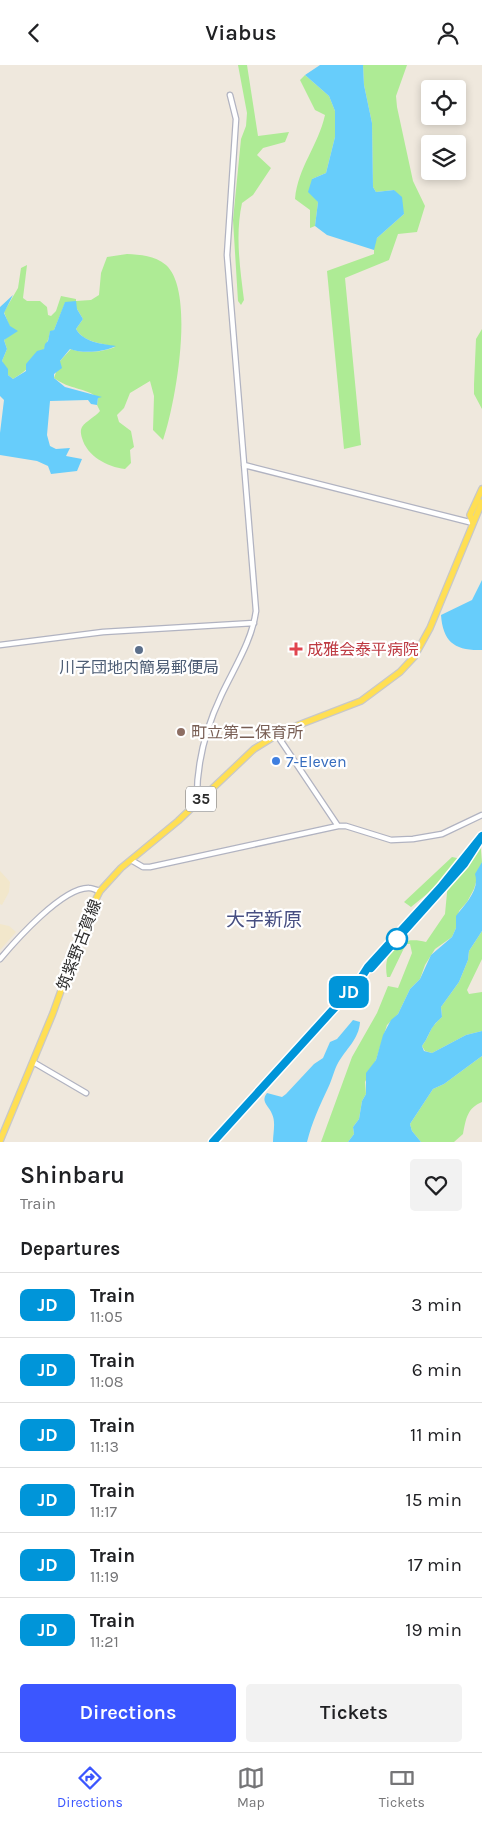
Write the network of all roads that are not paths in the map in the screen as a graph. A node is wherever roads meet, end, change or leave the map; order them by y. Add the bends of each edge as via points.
1 (230, 95) dead end
2 (244, 465) junction
3 (482, 489) edge
4 (482, 501) edge
5 (473, 523) junction
6 (254, 623) junction
7 (0, 645) edge
8 (277, 735) junction
9 (197, 803) junction
10 (482, 815) edge
11 (338, 826) junction
12 (130, 860) junction
13 (100, 891) junction
14 (0, 959) edge
15 (33, 1062) junction
16 (86, 1093) dead end
17 (0, 1141) edge

1 - 2 street via 236,119 227,255
2 - 5 street
2 - 6 street via 255,593
3 - 5 main road, 筑紫野古賀線 / 35 via 470,515
4 - 5 main road, 筑紫野古賀線 / 35
5 - 8 main road, 筑紫野古賀線 / 35 via 453,576 414,657 385,685 361,701
6 - 7 street via 103,632
6 - 9 street via 214,712 198,768
8 - 9 main road, 筑紫野古賀線 / 35 via 242,759
8 - 11 street
9 - 12 main road, 筑紫野古賀線 / 35
10 - 11 street via 442,834 413,839 391,840
11 - 12 street via 150,867
12 - 13 main road, 筑紫野古賀線 / 35
13 - 14 street via 83,889 53,906
13 - 15 main road, 筑紫野古賀線 / 35
15 - 16 street
15 - 17 main road, 筑紫野古賀線 / 35

